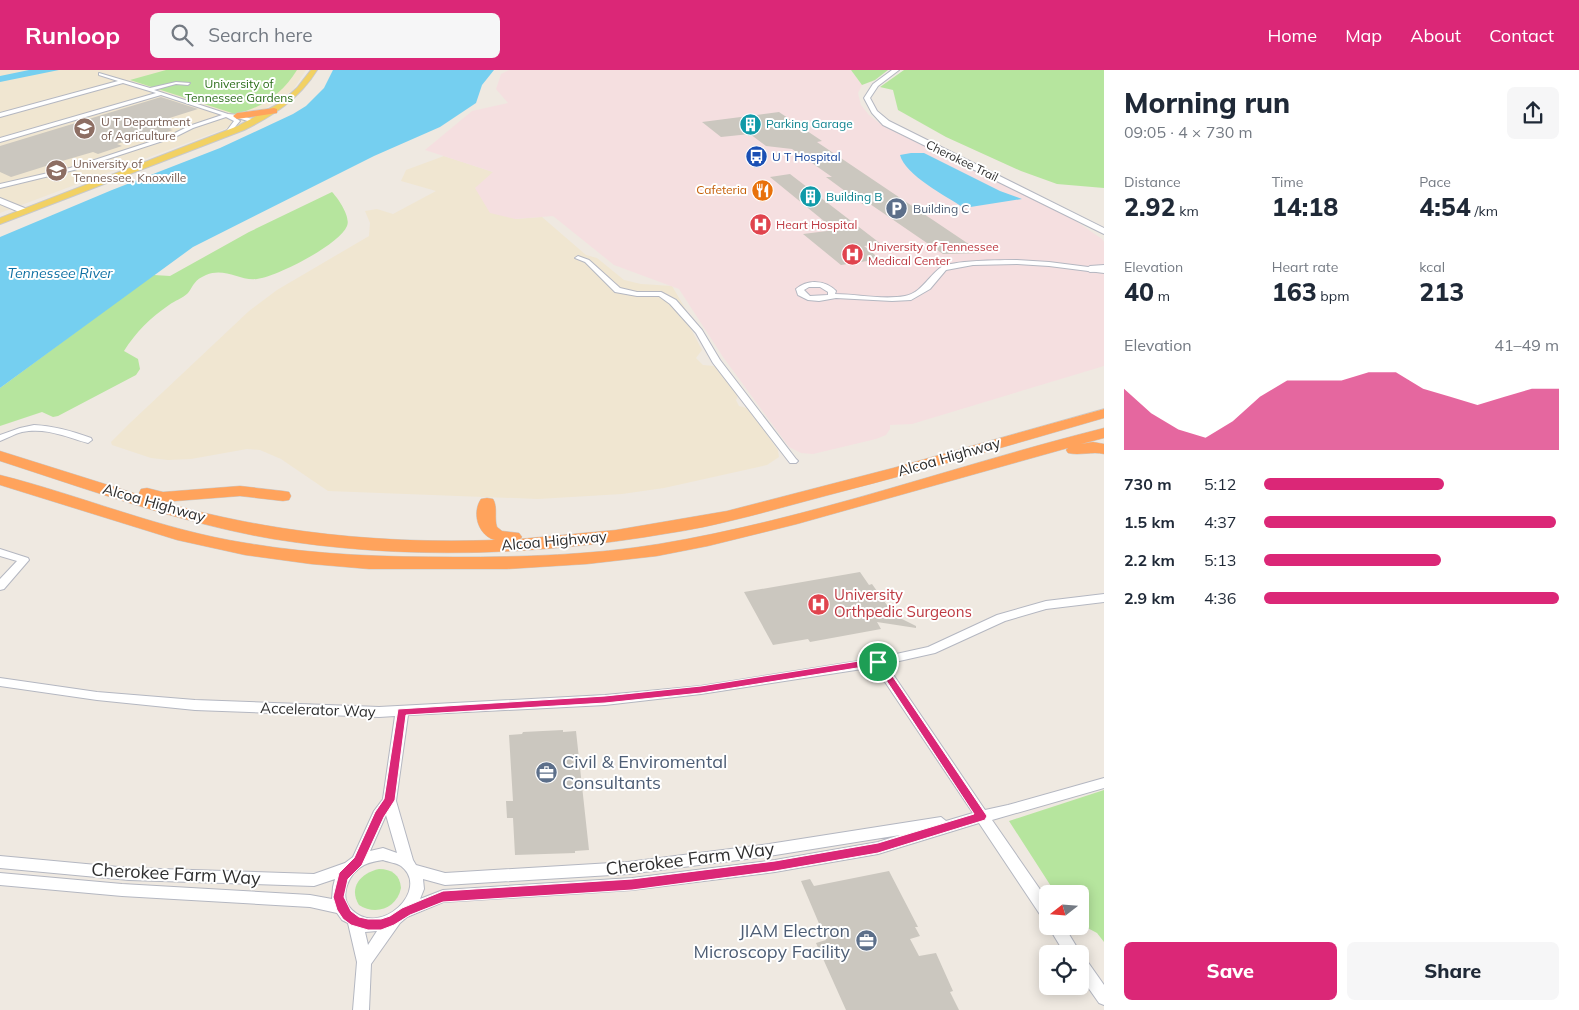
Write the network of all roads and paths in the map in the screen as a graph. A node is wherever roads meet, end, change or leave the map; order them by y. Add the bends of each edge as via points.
1 (314, 70) edge
2 (896, 70) edge
3 (101, 74) dead end
4 (124, 81) junction
5 (188, 84) dead end
6 (152, 88) dead end
7 (163, 93) junction
8 (274, 111) junction
9 (0, 115) edge
10 (226, 115) junction
11 (237, 116) junction
12 (255, 121) junction
13 (228, 133) junction
14 (0, 140) edge
15 (0, 186) edge
16 (0, 201) edge
17 (24, 211) junction
18 (0, 221) edge
19 (1102, 230) edge
20 (578, 258) dead end
21 (1090, 269) joint
22 (1104, 270) edge
23 (942, 271) junction
24 (1104, 277) edge
25 (832, 294) dead end
26 (1104, 413) edge
27 (1104, 433) edge
28 (0, 438) edge
29 (88, 440) dead end
30 (1104, 449) edge
31 (5, 457) edge
32 (793, 461) dead end
33 (39, 468) junction
34 (0, 480) edge
35 (891, 492) junction
36 (283, 496) dead end
37 (789, 500) junction
38 (487, 503) dead end
39 (0, 552) edge
40 (0, 586) edge
41 (1104, 598) edge
42 (878, 662) junction
43 (0, 682) edge
44 (402, 712) junction
45 (1104, 783) edge
46 (389, 800) junction
47 (981, 816) junction
48 (966, 820) junction
49 (0, 862) edge
50 (354, 865) junction
51 (410, 866) junction
52 (0, 879) edge
53 (1039, 901) edge
54 (341, 907) junction
55 (400, 916) junction
56 (356, 921) junction
57 (364, 962) junction
58 (1089, 976) edge
59 (1104, 998) edge
60 (361, 1010) edge

1 - 8 main road via 296,95
2 - 19 street, Cherokee Trail via 869,91 867,98 874,112 886,123
3 - 4 street
4 - 7 street
4 - 9 street
5 - 6 street via 175,82
7 - 10 street
7 - 14 street
8 - 11 highway
8 - 12 main road
10 - 11 street
10 - 13 street via 237,121
10 - 15 street via 72,169
11 - 12 street
12 - 13 main road
13 - 17 main road
16 - 17 street
17 - 18 main road
20 - 32 street via 587,261 618,290 661,294 672,302 699,332 716,360
21 - 22 street
21 - 23 street via 1017,262 963,264
23 - 24 street via 1012,268
23 - 25 street via 927,287 900,299
26 - 37 highway, Alcoa Highway
27 - 35 highway, Alcoa Highway
28 - 29 street via 21,431 53,428
30 - 35 highway via 1093,447 1030,458
31 - 33 highway, Alcoa Highway
33 - 36 highway via 58,468 163,496 240,491
33 - 37 highway, Alcoa Highway via 188,515 273,533 402,545 494,546 607,537 708,521
34 - 35 highway, Alcoa Highway via 183,536 255,550 368,563 507,563 657,550 774,524
37 - 38 highway via 590,531 512,537 495,536 489,532 485,518
39 - 40 street via 24,560
41 - 42 street, Accelerator Way via 1028,610 1001,618 931,650
42 - 44 street, Accelerator Way via 701,690
42 - 47 street
43 - 44 street, Accelerator Way via 97,696 195,704
44 - 46 street
45 - 47 street, Cherokee Farm Way
46 - 50 street
46 - 51 street
47 - 48 street, Cherokee Farm Way
47 - 53 street
48 - 51 street, Cherokee Farm Way via 628,868 445,879
48 - 55 street, Cherokee Farm Way via 878,848 775,866 632,884 443,896
49 - 50 street, Cherokee Farm Way via 129,874 314,880
50 - 51 street via 370,856 383,854 395,856
50 - 54 street via 343,877 339,897
51 - 55 street via 417,880 417,891 413,902
52 - 54 street, Cherokee Farm Way via 310,901
54 - 56 street
55 - 56 street via 381,924 368,925
55 - 57 street
56 - 57 street
57 - 60 street
58 - 59 street

